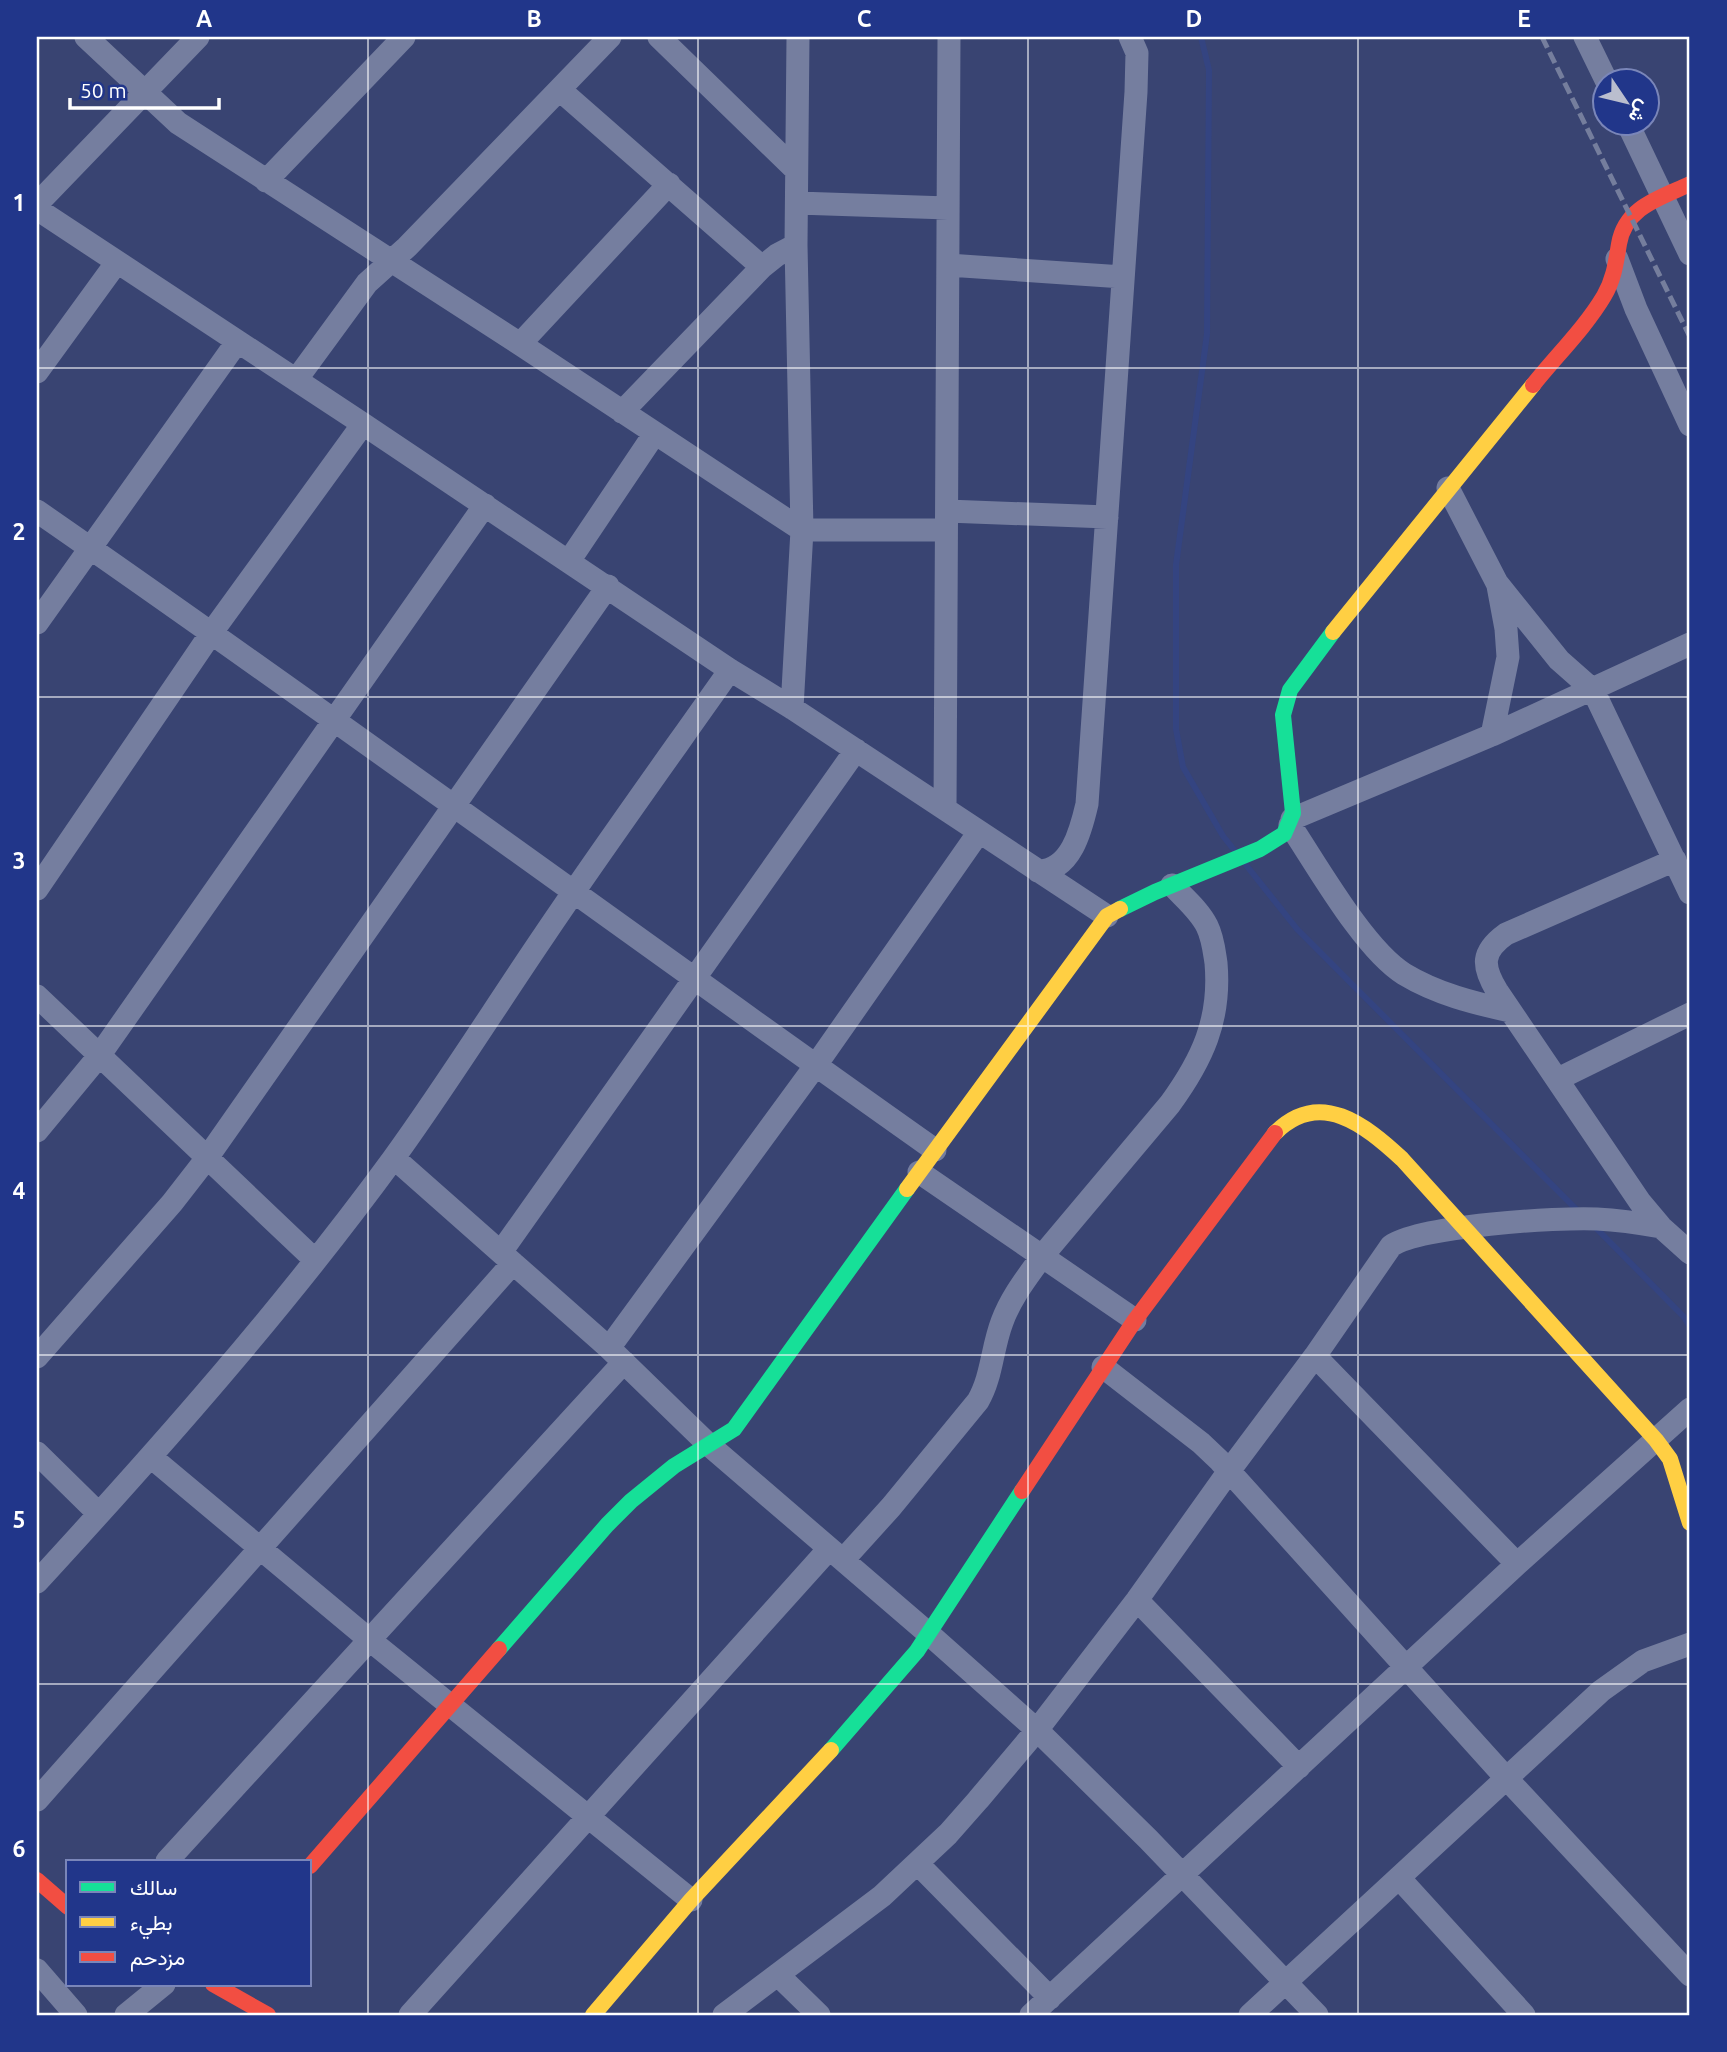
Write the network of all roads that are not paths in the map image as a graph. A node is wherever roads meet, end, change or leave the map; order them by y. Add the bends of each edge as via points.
1 (86, 37) edge
2 (198, 37) edge
3 (404, 37) edge
4 (610, 37) edge
5 (659, 37) edge
6 (798, 37) edge
7 (948, 37) edge
8 (1130, 37) edge
9 (1585, 37) edge
10 (1599, 66) edge
11 (560, 90) junction
12 (145, 92) junction
13 (1634, 136) edge
14 (796, 170) junction
15 (266, 181) junction
16 (669, 184) junction
17 (1690, 184) edge
18 (1662, 197) junction
19 (797, 203) junction
20 (37, 204) edge
21 (948, 208) junction
22 (37, 209) edge
23 (796, 245) junction
24 (1690, 254) edge
25 (1616, 256) junction
26 (391, 260) junction
27 (117, 262) junction
28 (948, 265) junction
29 (762, 267) junction
30 (1123, 276) junction
31 (237, 342) junction
32 (520, 344) junction
33 (37, 372) edge
34 (296, 380) junction
35 (622, 412) junction
36 (363, 424) junction
37 (1690, 425) edge
38 (655, 433) junction
39 (1448, 488) junction
40 (485, 505) junction
41 (37, 511) edge
42 (1107, 517) junction
43 (946, 521) junction
44 (802, 530) junction
45 (90, 548) junction
46 (569, 561) junction
47 (1497, 583) junction
48 (608, 586) junction
49 (37, 623) edge
50 (212, 632) junction
51 (1690, 644) edge
52 (730, 670) junction
53 (1593, 690) junction
54 (792, 708) junction
55 (335, 719) junction
56 (1492, 735) junction
57 (856, 750) junction
58 (455, 806) junction
59 (945, 809) junction
60 (1291, 822) junction
61 (979, 832) junction
62 (1675, 860) junction
63 (1038, 870) junction
64 (1172, 885) junction
65 (37, 889) edge
66 (573, 892) junction
67 (1690, 893) edge
68 (1107, 916) junction
69 (694, 979) junction
70 (37, 996) edge
71 (1510, 1011) junction
72 (1690, 1014) edge
73 (99, 1056) junction
74 (816, 1065) junction
75 (1558, 1079) junction
76 (37, 1131) edge
77 (935, 1150) junction
78 (207, 1158) junction
79 (394, 1158) junction
80 (919, 1172) junction
81 (1661, 1227) junction
82 (1464, 1228) junction
83 (1690, 1253) edge
84 (1043, 1255) junction
85 (507, 1257) junction
86 (315, 1260) junction
87 (1135, 1320) junction
88 (617, 1355) junction
89 (1315, 1356) junction
90 (37, 1357) edge
91 (1103, 1367) junction
92 (1690, 1409) edge
93 (1656, 1440) junction
94 (709, 1446) junction
95 (37, 1453) edge
96 (151, 1457) junction
97 (1228, 1471) junction
98 (99, 1514) junction
99 (1690, 1523) edge
100 (260, 1548) junction
101 (835, 1555) junction
102 (1517, 1564) junction
103 (37, 1582) edge
104 (1137, 1600) junction
105 (929, 1634) junction
106 (371, 1641) junction
107 (1690, 1644) edge
108 (1407, 1667) junction
109 (449, 1704) junction
110 (1037, 1730) junction
111 (1298, 1767) junction
112 (1507, 1779) junction
113 (37, 1800) edge
114 (588, 1816) junction
115 (168, 1860) edge
116 (312, 1864) edge
117 (918, 1864) junction
118 (1182, 1875) junction
119 (1400, 1879) junction
120 (37, 1880) edge
121 (691, 1900) junction
122 (66, 1905) edge
123 (37, 1970) edge
124 (778, 1975) junction
125 (1690, 1975) edge
126 (1287, 1982) junction
127 (161, 1986) edge
128 (215, 1986) edge
129 (1050, 1998) junction
130 (233, 2006) edge
131 (76, 2015) edge
132 (125, 2015) edge
133 (268, 2015) edge
134 (410, 2015) edge
135 (593, 2015) edge
136 (724, 2015) edge
137 (819, 2015) edge
138 (1031, 2015) edge
139 (1250, 2015) edge
140 (1317, 2015) edge
141 (1524, 2015) edge

1 - 12 street
2 - 12 street
3 - 15 street
4 - 11 street
5 - 14 street
6 - 14 street
7 - 21 street
8 - 30 street via 1138,62
9 - 10 street
11 - 16 street
11 - 26 street
12 - 15 street via 178,123
12 - 20 street
13 - 18 street
14 - 19 street
15 - 26 street
16 - 29 street
16 - 32 street
17 - 18 street
18 - 24 street
18 - 25 street via 1630,216
19 - 21 street
19 - 23 street
21 - 28 street
22 - 27 street
23 - 29 street
23 - 44 street
25 - 37 street
25 - 39 street via 1611,280 1595,309
26 - 32 street
26 - 34 street via 359,292
27 - 31 street
27 - 33 street
28 - 30 street
28 - 43 street
29 - 35 street
30 - 42 street
31 - 34 street
31 - 45 street
32 - 35 street
34 - 36 street
35 - 38 street
36 - 40 street
36 - 50 street
38 - 44 street
38 - 46 street
39 - 47 street
39 - 60 street via 1290,690 1283,715
40 - 46 street
40 - 55 street
41 - 45 street
42 - 43 street
42 - 63 street via 1087,804 1069,853 1048,871
43 - 44 street
43 - 59 street
44 - 54 street
45 - 49 street
45 - 50 street
46 - 48 street
47 - 53 street via 1567,669
47 - 56 street via 1507,657
48 - 52 street
48 - 58 street
50 - 55 street
50 - 65 street
51 - 53 street
52 - 54 street
52 - 66 street
53 - 56 street
53 - 62 street
54 - 57 street
55 - 58 street
55 - 73 street
56 - 60 street
57 - 59 street
57 - 69 street
58 - 66 street
58 - 78 street
59 - 61 street
60 - 64 street via 1284,835 1264,847
60 - 71 street via 1379,954 1439,991
61 - 63 street
61 - 74 street
62 - 67 street
62 - 71 street via 1496,942 1486,959 1487,972
63 - 68 street
64 - 68 street
64 - 84 street via 1202,918 1213,940 1218,991 1204,1050 1170,1104
66 - 69 street
66 - 79 street
68 - 77 street
69 - 74 street
69 - 85 street
70 - 73 street
71 - 75 street
72 - 75 street
73 - 76 street
73 - 78 street
74 - 77 street
74 - 88 street
75 - 81 street
77 - 80 street
78 - 86 street
78 - 90 street
79 - 85 street
79 - 86 street
80 - 84 street
80 - 94 street via 734,1429
81 - 82 street via 1592,1219
81 - 83 street
82 - 87 street via 1402,1159 1362,1125 1324,1111 1300,1116 1283,1125 1253,1157
82 - 89 street via 1402,1240 1388,1248
82 - 93 street
84 - 87 street
84 - 101 street via 1003,1319 987,1384 978,1401 891,1507
85 - 88 street
85 - 100 street
86 - 96 street
87 - 91 street
88 - 94 street
88 - 106 street
89 - 97 street
89 - 102 street
91 - 97 street via 1201,1443
91 - 105 street
92 - 93 street
93 - 99 street via 1670,1459
93 - 102 street
94 - 101 street
94 - 109 street via 674,1466 615,1517
95 - 98 street
96 - 98 street
96 - 100 street
97 - 104 street
97 - 108 street
98 - 103 street
100 - 106 street
100 - 113 street
101 - 105 street
101 - 114 street
102 - 108 street
104 - 110 street
104 - 111 street
105 - 110 street
105 - 121 street via 861,1718
106 - 109 street
106 - 115 street
107 - 112 street via 1657,1654 1618,1677
108 - 111 street
108 - 112 street
109 - 114 street
109 - 116 street
110 - 117 street
110 - 118 street
111 - 118 street
112 - 119 street
112 - 125 street
114 - 121 street
114 - 134 street
117 - 124 street
117 - 129 street
118 - 126 street
118 - 129 street
119 - 126 street
119 - 141 street
120 - 122 street
121 - 135 street
123 - 131 street
124 - 136 street
124 - 137 street
126 - 139 street
126 - 140 street
127 - 132 street
128 - 130 street
129 - 138 street
130 - 133 street

